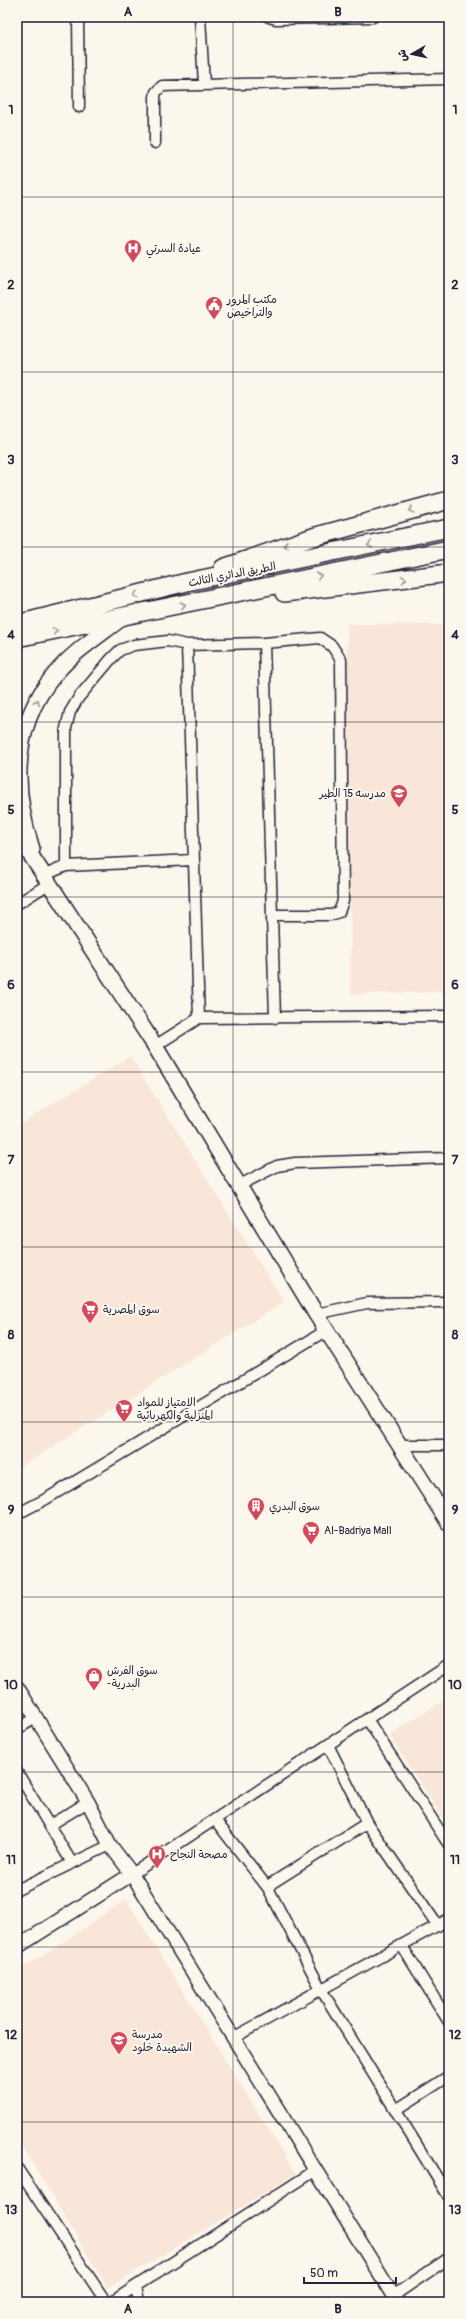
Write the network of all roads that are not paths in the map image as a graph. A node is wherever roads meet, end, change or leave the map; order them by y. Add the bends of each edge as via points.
1 (78, 17) edge
2 (200, 17) edge
3 (269, 17) edge
4 (373, 17) edge
5 (449, 79) edge
6 (204, 84) junction
7 (79, 107) dead end
8 (155, 143) dead end
9 (449, 500) edge
10 (449, 528) edge
11 (449, 548) edge
12 (449, 573) edge
13 (187, 582) junction
14 (212, 599) junction
15 (123, 617) junction
16 (17, 624) edge
17 (17, 638) edge
18 (264, 643) junction
19 (187, 645) junction
20 (17, 834) edge
21 (193, 860) junction
22 (36, 862) junction
23 (66, 866) junction
24 (48, 879) junction
25 (17, 904) edge
26 (272, 915) junction
27 (449, 1016) edge
28 (199, 1018) junction
29 (275, 1018) junction
30 (155, 1046) junction
31 (449, 1158) edge
32 (240, 1185) junction
33 (449, 1302) edge
34 (316, 1314) junction
35 (327, 1330) junction
36 (449, 1444) edge
37 (401, 1445) junction
38 (17, 1514) edge
39 (449, 1523) edge
40 (449, 1664) edge
41 (17, 1687) edge
42 (36, 1718) junction
43 (367, 1719) junction
44 (17, 1729) edge
45 (328, 1745) junction
46 (17, 1772) edge
47 (88, 1802) junction
48 (215, 1820) junction
49 (367, 1823) junction
50 (50, 1825) junction
51 (110, 1845) junction
52 (449, 1845) edge
53 (72, 1863) junction
54 (132, 1874) junction
55 (268, 1888) junction
56 (17, 1890) edge
57 (449, 1919) edge
58 (438, 1926) junction
59 (402, 1946) junction
60 (17, 1947) edge
61 (322, 1991) junction
62 (449, 2022) edge
63 (233, 2038) junction
64 (449, 2076) edge
65 (396, 2110) junction
66 (17, 2168) edge
67 (316, 2170) junction
68 (449, 2197) edge
69 (449, 2258) edge
70 (136, 2286) junction
71 (395, 2299) edge
72 (106, 2302) edge
73 (112, 2302) edge
74 (139, 2302) edge

1 - 7 street
2 - 6 street
3 - 4 street
5 - 6 street
6 - 8 street via 167,85 159,88 155,97
9 -> 13 highway via 289,544 243,559
10 -> 13 highway, الطريق الدائري الثالث
14 -> 11 highway, الطريق الدائري الثالث
14 -> 12 highway via 340,588
13 -> 16 highway, الطريق الدائري الثالث
15 -> 14 highway, الطريق الدائري الثالث
17 -> 15 highway, الطريق الدائري الثالث
22 -> 15 main road via 18,789 21,741 27,722 39,697 55,674 77,652
18 - 19 street
18 - 26 street
18 - 26 street via 320,638 332,646 340,660 342,901 339,912 331,915
19 - 21 street
19 - 23 street via 168,641 120,650 79,696 70,712 66,728
20 - 22 main road
21 - 23 street
21 - 28 street
22 - 24 main road
23 - 24 street
24 - 25 street
24 - 30 main road
26 - 29 street
27 - 29 street
28 - 29 street
28 - 30 street
30 - 32 main road
31 - 32 street via 294,1163 276,1166
32 - 34 main road
33 - 34 street via 367,1303
34 - 35 main road
35 - 37 main road
35 - 38 street
36 - 37 street
37 - 39 main road
40 - 43 street
41 - 42 street
42 - 44 street
42 - 47 street
43 - 45 street
43 - 52 street
45 - 48 street
45 - 49 street
46 - 50 street
47 - 50 street
47 - 51 street
48 - 54 street
48 - 55 street
49 - 55 street
49 - 58 street
50 - 53 street
51 - 53 street
51 - 54 street
53 - 56 street
54 - 60 street
54 - 63 street
55 - 61 street
57 - 58 street
58 - 59 street
59 - 61 street
59 - 62 street
61 - 63 street
61 - 65 street
63 - 67 street
64 - 65 street
65 - 68 street
66 - 72 street
67 - 70 street
67 - 71 street
69 - 71 street
70 - 73 street
70 - 74 street

